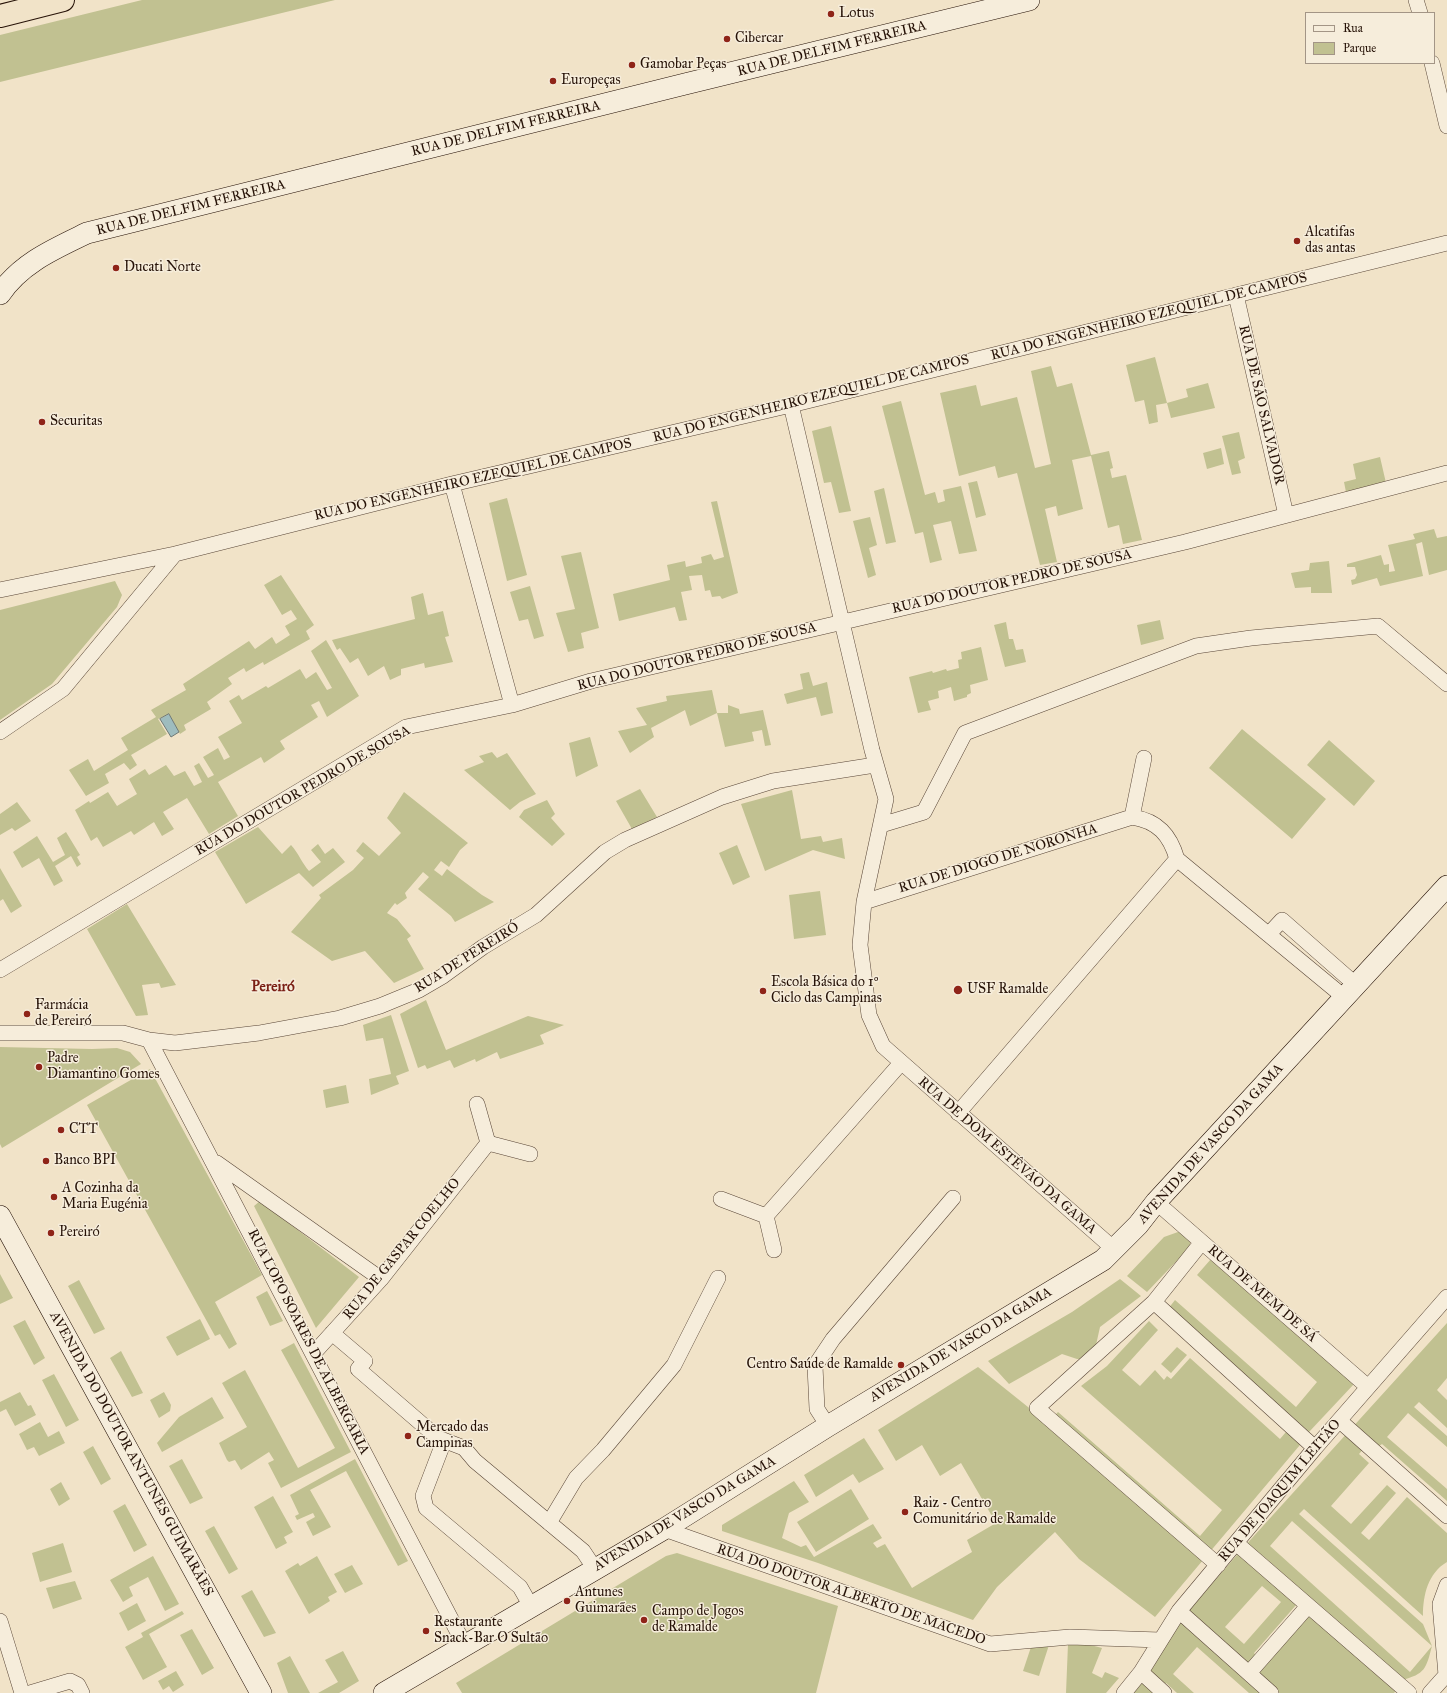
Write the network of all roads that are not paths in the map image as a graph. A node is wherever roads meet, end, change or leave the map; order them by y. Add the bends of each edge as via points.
1 (63, 0) edge
2 (1029, 0) edge
3 (1416, 0) edge
4 (1420, 12) edge
5 (0, 16) edge
6 (1432, 64) edge
7 (1447, 126) edge
8 (1447, 243) edge
9 (0, 294) edge
10 (1236, 295) junction
11 (791, 405) junction
12 (1447, 474) edge
13 (452, 484) junction
14 (1286, 515) junction
15 (176, 554) junction
16 (0, 590) edge
17 (841, 622) junction
18 (1447, 684) edge
19 (512, 704) junction
20 (0, 732) edge
21 (1144, 758) dead end
22 (875, 765) junction
23 (1132, 817) junction
24 (881, 825) junction
25 (1177, 859) junction
26 (1447, 886) edge
27 (864, 902) junction
28 (1269, 934) junction
29 (1328, 960) junction
30 (0, 970) edge
31 (1316, 974) junction
32 (1350, 991) junction
33 (0, 1033) edge
34 (149, 1040) junction
35 (901, 1063) junction
36 (477, 1104) dead end
37 (958, 1113) junction
38 (488, 1143) junction
39 (530, 1154) dead end
40 (214, 1161) junction
41 (953, 1198) dead end
42 (721, 1200) dead end
43 (1156, 1202) junction
44 (0, 1216) edge
45 (766, 1216) junction
46 (1202, 1242) junction
47 (1114, 1249) junction
48 (774, 1250) dead end
49 (718, 1278) dead end
50 (381, 1279) junction
51 (1154, 1302) junction
52 (1445, 1302) edge
53 (332, 1333) junction
54 (314, 1354) junction
55 (1368, 1387) junction
56 (1340, 1421) junction
57 (828, 1426) junction
58 (444, 1441) junction
59 (1315, 1448) junction
60 (1447, 1516) edge
61 (549, 1523) junction
62 (664, 1528) junction
63 (1236, 1543) junction
64 (1218, 1565) junction
65 (595, 1569) junction
66 (1447, 1585) edge
67 (1308, 1606) junction
68 (532, 1608) junction
69 (1179, 1611) junction
70 (0, 1621) edge
71 (1160, 1640) junction
72 (464, 1644) junction
73 (1141, 1672) junction
74 (1249, 1673) junction
75 (1447, 1675) edge
76 (22, 1693) edge
77 (30, 1693) edge
78 (82, 1693) edge
79 (261, 1693) edge
80 (384, 1693) edge
81 (1124, 1693) edge
82 (1164, 1693) edge
83 (1270, 1693) edge
84 (1409, 1693) edge
85 (1430, 1693) edge

1 - 5 highway
2 - 9 street, RUA DE DELFIM FERREIRA via 87,233 44,253 10,280
3 - 4 street
6 - 7 street
8 - 10 street, RUA DO ENGENHEIRO EZEQUIEL DE CAMPOS
10 - 11 street, RUA DO ENGENHEIRO EZEQUIEL DE CAMPOS
10 - 14 street, RUA DE SÃO SALVADOR
11 - 13 street, RUA DO ENGENHEIRO EZEQUIEL DE CAMPOS
11 - 17 street, RUA DE DOM ESTÊVÃO DA GAMA
12 - 14 street, RUA DO DOUTOR PEDRO DE SOUSA
13 - 15 street, RUA DO ENGENHEIRO EZEQUIEL DE CAMPOS
13 - 19 street
14 - 17 street, RUA DO DOUTOR PEDRO DE SOUSA via 1185,542
15 - 16 street, RUA DO ENGENHEIRO EZEQUIEL DE CAMPOS
15 - 20 street via 63,689
17 - 19 street, RUA DO DOUTOR PEDRO DE SOUSA via 591,681
17 - 22 street, RUA DE DOM ESTÊVÃO DA GAMA
18 - 24 street via 1378,626 1244,638 1196,646 966,733 924,812
19 - 30 street, RUA DO DOUTOR PEDRO DE SOUSA via 406,727
21 - 23 street
22 - 24 street, RUA DE DOM ESTÊVÃO DA GAMA via 886,799
22 - 34 street, RUA DE PEREIRÓ via 773,780 722,797 625,840 606,852 536,915 482,947 444,976 419,990 380,1006 340,1018 259,1033 175,1043
23 - 25 street via 1147,820 1164,831
23 - 27 street, RUA DE DIOGO DE NORONHA
24 - 27 street, RUA DE DOM ESTÊVÃO DA GAMA
25 - 28 street
25 - 37 street
26 - 32 street, AVENIDA DE VASCO DA GAMA
27 - 35 street, RUA DE DOM ESTÊVÃO DA GAMA via 860,944 869,1015 883,1046
28 - 29 street via 1282,920
28 - 31 street
29 - 31 street
29 - 32 street
31 - 32 street
32 - 43 street, AVENIDA DE VASCO DA GAMA
33 - 34 street, RUA DE PEREIRÓ via 124,1033
34 - 40 street, RUA LOPO SOARES DE ALBERGARIA
35 - 37 street, RUA DE DOM ESTÊVÃO DA GAMA
35 - 45 street
36 - 38 street
37 - 47 street, RUA DE DOM ESTÊVÃO DA GAMA
38 - 39 street
38 - 50 street, RUA DE GASPAR COELHO
40 - 50 street
40 - 54 street, RUA LOPO SOARES DE ALBERGARIA
41 - 57 street via 818,1359 815,1366 817,1409
42 - 45 street
43 - 46 street, RUA DE MEM DE SÁ
43 - 47 street, AVENIDA DE VASCO DA GAMA
44 - 79 street, AVENIDA DO DOUTOR ANTUNES GUIMARÃES
45 - 48 street
46 - 51 street
46 - 55 street, RUA DE MEM DE SÁ
47 - 57 street, AVENIDA DE VASCO DA GAMA via 1103,1260
49 - 61 street via 674,1365 603,1450 576,1478
50 - 53 street, RUA DE GASPAR COELHO
51 - 59 street
51 - 64 street via 1038,1408
52 - 55 street, RUA DE JOAQUIM LEITÃO
53 - 54 street, RUA DE GASPAR COELHO
53 - 58 street via 365,1361 358,1369
54 - 72 street, RUA LOPO SOARES DE ALBERGARIA
55 - 56 street, RUA DE JOAQUIM LEITÃO
56 - 59 street, RUA DE JOAQUIM LEITÃO
56 - 60 street
57 - 62 street, AVENIDA DE VASCO DA GAMA
58 - 61 street via 464,1448 475,1461
58 - 68 street via 423,1496 426,1508 520,1587
59 - 63 street, RUA DE JOAQUIM LEITÃO
61 - 65 street via 583,1551
62 - 65 street, AVENIDA DE VASCO DA GAMA
62 - 71 street, RUA DO DOUTOR ALBERTO DE MACEDO via 990,1644 1070,1638
63 - 64 street, RUA DE JOAQUIM LEITÃO
63 - 67 street
64 - 69 street, RUA DE JOAQUIM LEITÃO
65 - 68 street, AVENIDA DE VASCO DA GAMA
66 - 75 street via 1440,1604
67 - 74 street
67 - 84 street
68 - 72 street, AVENIDA DE VASCO DA GAMA
69 - 71 street, RUA DE JOAQUIM LEITÃO
69 - 74 street
70 - 76 street
71 - 73 street, RUA DE JOAQUIM LEITÃO
72 - 80 street, AVENIDA DE VASCO DA GAMA
73 - 81 street, RUA DE JOAQUIM LEITÃO
73 - 82 street
74 - 83 street
75 - 85 street
77 - 78 street via 70,1681 78,1685

